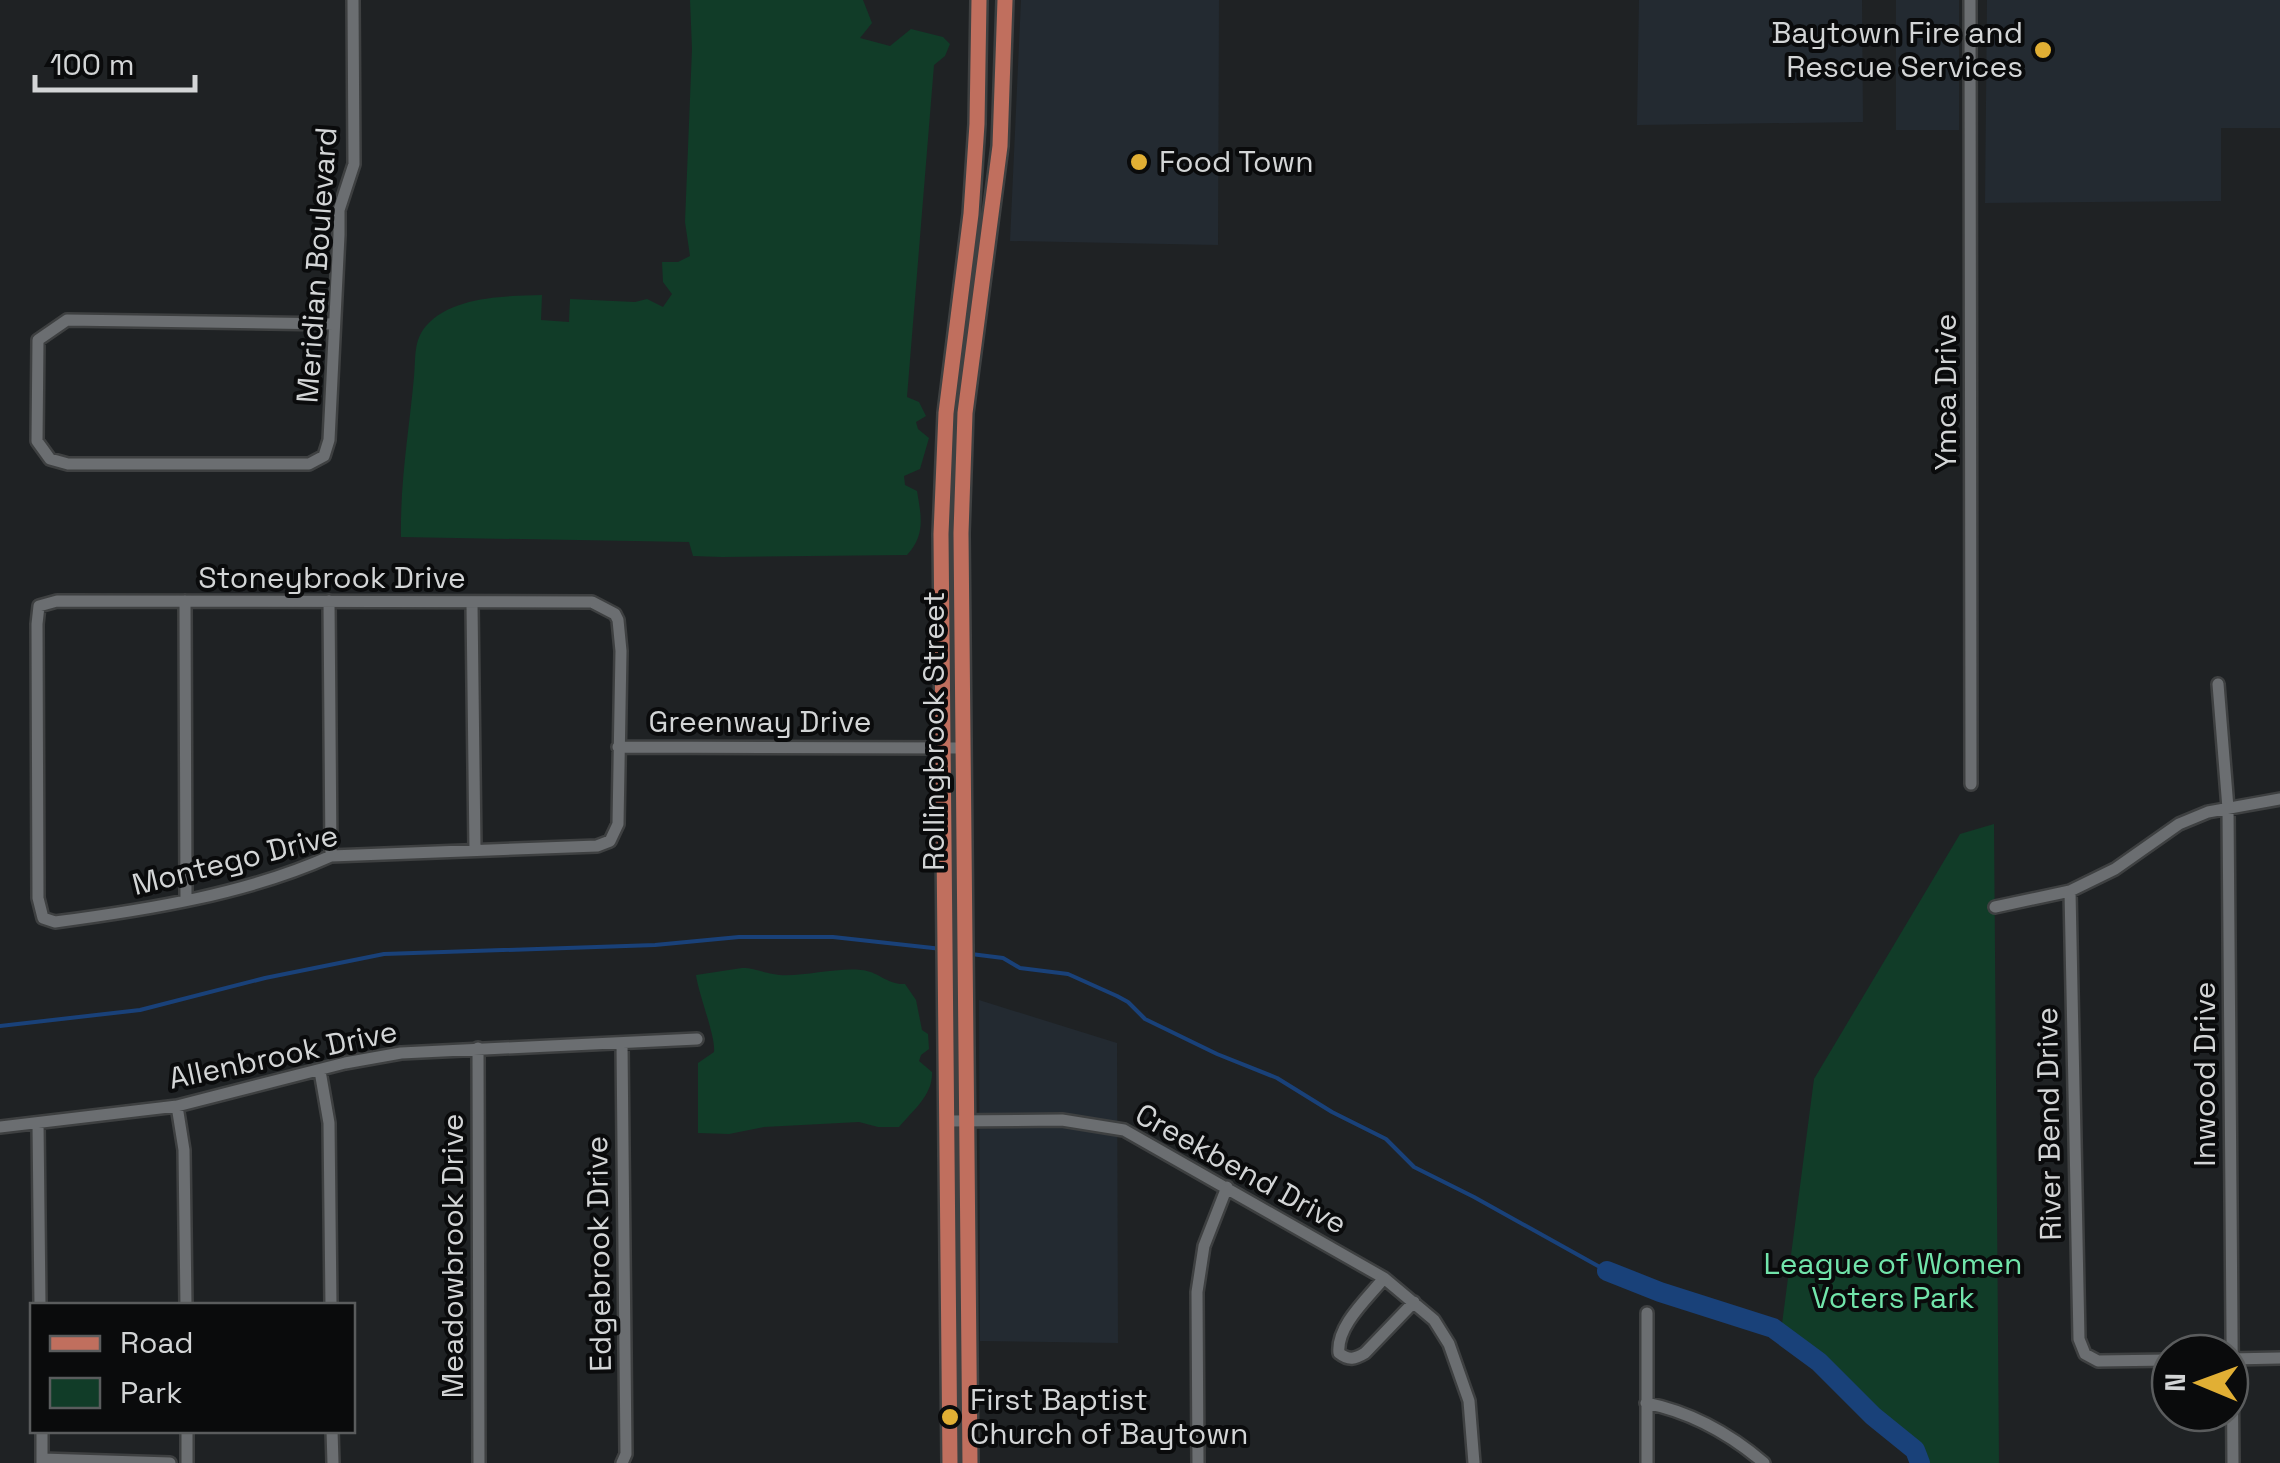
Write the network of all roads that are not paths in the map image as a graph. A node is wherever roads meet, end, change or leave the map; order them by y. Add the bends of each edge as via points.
1 (353, 0) edge
2 (979, 0) edge
3 (1005, 0) edge
4 (1970, 0) edge
5 (334, 324) junction
6 (185, 602) junction
7 (329, 602) junction
8 (472, 604) junction
9 (2218, 684) dead end
10 (618, 746) junction
11 (954, 748) junction
12 (1971, 784) dead end
13 (2280, 799) edge
14 (2228, 808) junction
15 (475, 850) junction
16 (331, 856) junction
17 (2070, 891) junction
18 (186, 900) junction
19 (1996, 907) dead end
20 (43, 918) joint
21 (698, 1039) dead end
22 (622, 1044) junction
23 (478, 1048) junction
24 (320, 1070) junction
25 (177, 1106) junction
26 (948, 1121) junction
27 (966, 1121) junction
28 (38, 1123) junction
29 (0, 1127) edge
30 (1228, 1187) junction
31 (1384, 1278) junction
32 (966, 1293) junction
33 (949, 1294) junction
34 (1414, 1302) junction
35 (40, 1303) edge
36 (186, 1303) edge
37 (331, 1303) edge
38 (1647, 1314) dead end
39 (2231, 1333) edge
40 (2280, 1358) edge
41 (2250, 1359) edge
42 (2150, 1360) edge
43 (1646, 1403) junction
44 (42, 1433) edge
45 (187, 1433) edge
46 (332, 1433) edge
47 (2232, 1433) edge
48 (42, 1461) edge
49 (170, 1463) edge
50 (187, 1463) edge
51 (333, 1463) edge
52 (479, 1463) edge
53 (622, 1463) edge
54 (950, 1463) edge
55 (970, 1463) edge
56 (1198, 1463) edge
57 (1474, 1463) edge
58 (1647, 1463) edge
59 (1764, 1463) edge
60 (2233, 1463) edge

1 - 5 street, Meridian Boulevard via 354,164 340,210
2 - 11 main road, Rollingbrook Street via 971,214 946,413 942,534
3 - 11 main road, Rollingbrook Street via 1000,146 966,413
4 - 12 street, Ymca Drive
5 - 5 street, Meridian Boulevard via 58,323 38,340 37,440 50,459 68,464 309,464 324,456 329,440
6 - 7 street, Stoneybrook Drive
6 - 18 street
6 - 20 street, Stoneybrook Drive via 39,606
7 - 8 street, Stoneybrook Drive
7 - 16 street
8 - 10 street, Stoneybrook Drive via 592,602 614,614 621,651
8 - 15 street
9 - 14 street, Inwood Drive
10 - 11 street, Greenway Drive
10 - 15 street, Montego Drive via 618,824 610,842
11 - 26 main road, Rollingbrook Street
11 - 27 main road, Rollingbrook Street
13 - 14 street
14 - 17 street via 2178,824
14 - 39 street, Inwood Drive
15 - 16 street, Montego Drive
16 - 18 street, Montego Drive via 298,872
17 - 19 street
17 - 42 street, River Bend Drive via 2079,1338 2085,1354 2098,1360
18 - 20 street, Montego Drive via 55,922
21 - 22 street, Allenbrook Drive
22 - 23 street, Allenbrook Drive
22 - 53 street, Edgebrook Drive
23 - 24 street, Allenbrook Drive via 401,1053
23 - 52 street, Meadowbrook Drive
24 - 25 street, Allenbrook Drive
24 - 37 street via 329,1123
25 - 28 street, Allenbrook Drive
25 - 36 street
26 - 27 street, Creekbend Drive
26 - 33 main road, Rollingbrook Street
27 - 30 street, Creekbend Drive via 1062,1120 1124,1130
27 - 32 main road, Rollingbrook Street
28 - 29 street, Allenbrook Drive
28 - 35 street
30 - 31 street, Creekbend Drive
30 - 56 street via 1204,1246 1197,1292
31 - 34 street, Creekbend Drive
31 - 34 street via 1341,1334 1339,1353 1345,1358 1366,1353
32 - 33 main road
32 - 55 main road, Rollingbrook Street
33 - 54 main road, Rollingbrook Street
34 - 57 street, Creekbend Drive via 1449,1344 1469,1400
38 - 43 street
40 - 41 street
43 - 58 street
43 - 59 street via 1712,1426
44 - 48 street
45 - 50 street
46 - 51 street
47 - 60 street, Inwood Drive
48 - 49 street

